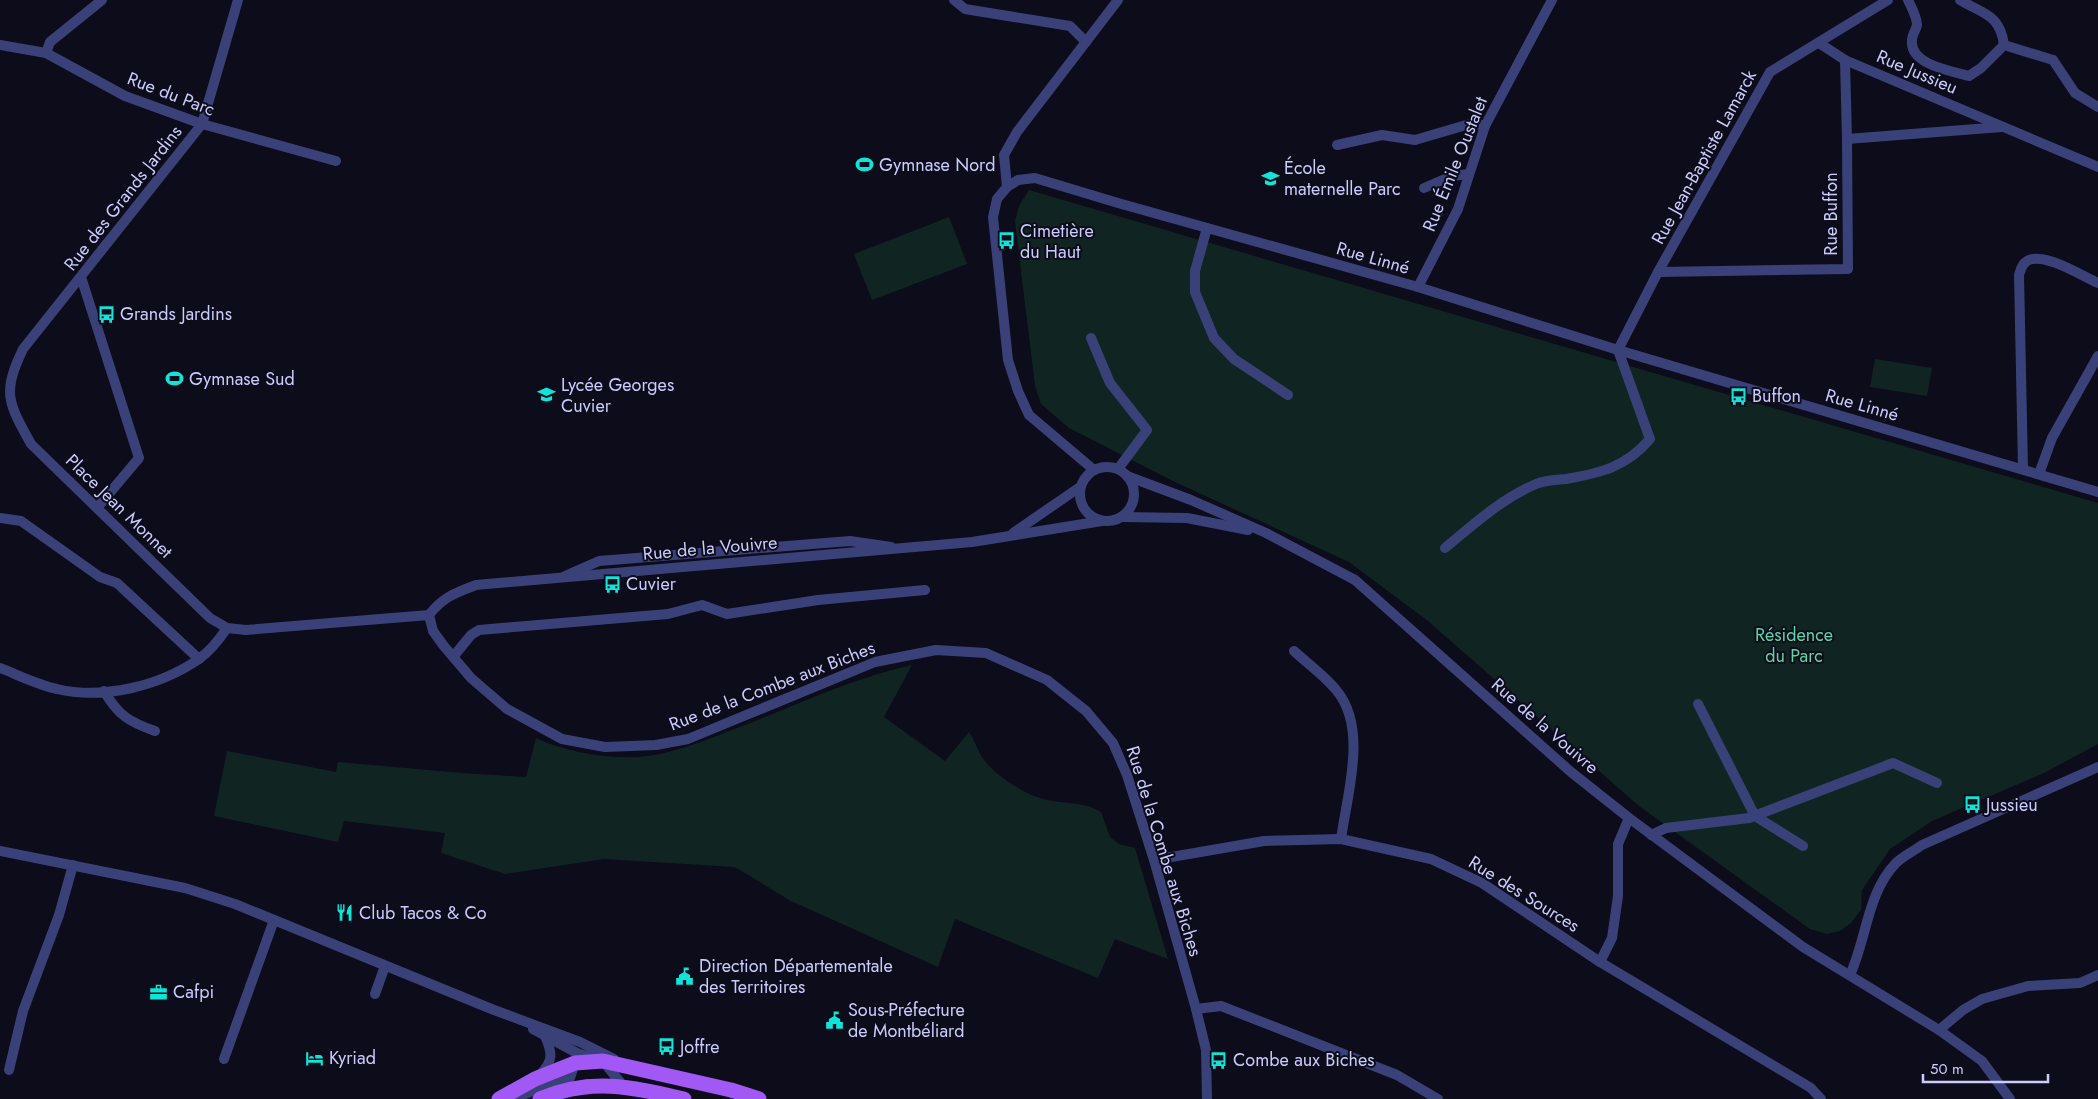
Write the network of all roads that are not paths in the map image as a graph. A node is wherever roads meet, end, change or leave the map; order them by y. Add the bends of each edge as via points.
1 (102, 0) edge
2 (238, 0) edge
3 (954, 0) edge
4 (1118, 0) edge
5 (1552, 0) edge
6 (1908, 0) edge
7 (1960, 0) edge
8 (1883, 1) edge
9 (1086, 42) junction
10 (1818, 43) junction
11 (0, 45) edge
12 (2004, 45) junction
13 (46, 53) junction
14 (1845, 60) junction
15 (2098, 107) edge
16 (202, 124) junction
17 (1485, 126) junction
18 (2006, 127) junction
19 (1847, 139) junction
20 (1337, 145) dead end
21 (336, 161) dead end
22 (2098, 167) edge
23 (1469, 174) junction
24 (1007, 187) junction
25 (1424, 188) dead end
26 (1207, 228) junction
27 (1658, 272) junction
28 (81, 277) junction
29 (2098, 284) edge
30 (1418, 287) junction
31 (1091, 338) dead end
32 (1618, 350) junction
33 (2098, 356) edge
34 (5, 393) edge
35 (1288, 394) dead end
36 (2023, 469) junction
37 (1094, 470) junction
38 (1123, 473) junction
39 (2039, 474) junction
40 (1080, 487) junction
41 (2098, 492) edge
42 (97, 508) junction
43 (1122, 517) junction
44 (0, 518) edge
45 (1102, 521) junction
46 (1266, 533) junction
47 (1004, 537) junction
48 (1445, 548) dead end
49 (925, 590) dead end
50 (429, 615) junction
51 (227, 628) junction
52 (1294, 651) dead end
53 (453, 657) junction
54 (199, 659) junction
55 (0, 668) edge
56 (104, 691) junction
57 (1698, 704) dead end
58 (154, 731) dead end
59 (2098, 767) edge
60 (1937, 783) dead end
61 (1755, 816) junction
62 (1629, 818) junction
63 (1651, 835) junction
64 (1341, 840) junction
65 (1803, 846) dead end
66 (0, 851) edge
67 (1154, 860) junction
68 (73, 865) junction
69 (274, 920) junction
70 (1600, 962) junction
71 (385, 966) junction
72 (1850, 975) junction
73 (2098, 975) edge
74 (375, 994) dead end
75 (1196, 1008) junction
76 (494, 1010) junction
77 (1939, 1030) junction
78 (545, 1036) junction
79 (580, 1042) junction
80 (576, 1058) junction
81 (224, 1059) dead end
82 (603, 1061) junction
83 (631, 1066) junction
84 (9, 1070) dead end
85 (536, 1079) junction
86 (624, 1087) junction
87 (542, 1098) edge
88 (499, 1099) edge
89 (514, 1099) edge
90 (684, 1099) edge
91 (760, 1099) edge
92 (1206, 1099) edge
93 (1438, 1099) edge
94 (1821, 1099) edge
95 (2010, 1099) edge

1 - 13 street via 50,42
2 - 16 street, Rue des Grands Jardins
3 - 9 street via 965,9 1070,26
4 - 9 street
5 - 17 street, Rue Émile Oustalet
6 - 12 street via 1917,26 1912,48 1921,60 1969,76
7 - 12 street via 1994,18 2002,31
8 - 10 street, Rue Jean-Baptiste Lamarck
9 - 24 street via 1017,132 1004,155
10 - 14 street, Rue Jussieu
10 - 27 street, Rue Jean-Baptiste Lamarck via 1770,72
11 - 13 street, Rue du Parc
12 - 15 street via 2053,60 2075,93
13 - 16 street, Rue du Parc via 125,96
14 - 18 street, Rue Jussieu
14 - 19 street, Rue Buffon
16 - 21 street, Rue du Parc
16 - 28 street, Rue des Grands Jardins
17 - 20 street via 1472,123 1415,140 1382,135
17 - 23 street, Rue Émile Oustalet
18 - 19 street, Rue Jussieu
18 - 22 street, Rue Jussieu
19 - 27 street, Rue Buffon via 1848,269
23 - 25 street via 1452,176
23 - 30 street, Rue Émile Oustalet via 1458,209
24 - 26 street, Rue Linné via 1018,180 1035,178
24 - 37 street via 996,199 993,217 1008,360 1029,415
26 - 30 street, Rue Linné
26 - 35 street via 1195,271 1195,292 1214,338 1234,359
27 - 32 street, Rue Jean-Baptiste Lamarck
28 - 34 street, Rue des Grands Jardins via 23,349
28 - 42 street via 139,458
29 - 36 street via 2046,259 2029,260 2022,265 2019,275
30 - 32 street, Rue Linné
31 - 38 street via 1110,383 1148,430
32 - 36 street, Rue Linné
32 - 48 street via 1650,439 1639,452 1618,466 1592,475 1538,483 1505,499
33 - 39 street via 2052,438
34 - 42 street, Place Jean Monnet via 30,444
36 - 39 street, Rue Linné
37 - 38 street via 1102,467
37 - 40 street
38 - 43 street via 1131,482 1134,497
38 - 46 street, Rue de la Vouivre
39 - 41 street, Rue Linné
40 - 45 street via 1087,513
40 - 47 street, Rue de la Vouivre via 1023,528
42 - 51 street, Place Jean Monnet via 210,618
43 - 45 street via 1110,522
43 - 46 street, Rue de la Vouivre via 1187,518
44 - 54 street via 21,521 100,578 118,583
45 - 47 street, Rue de la Vouivre
46 - 62 street, Rue de la Vouivre via 1355,580 1572,772
47 - 50 street, Rue de la Vouivre via 476,586 448,596
49 - 53 street via 818,600 727,614 702,605 668,614 479,630
50 - 51 street via 246,630
50 - 53 street, Rue de la Combe aux Biches via 433,631
51 - 54 street
52 - 64 street via 1337,691 1354,732
53 - 67 street, Rue de la Combe aux Biches via 471,678 507,709 562,739 605,747 656,745 688,739 875,662 936,650 986,653 1047,680 1086,711 1113,743 1127,775
54 - 56 street via 173,674 145,684 126,690
55 - 56 street via 57,689
56 - 58 street via 120,714 134,724
57 - 61 street
59 - 72 street via 1922,846 1897,863 1877,890
60 - 61 street via 1893,763
61 - 63 street via 1666,828
61 - 65 street
62 - 63 street, Rue de la Vouivre
62 - 70 street via 1618,844 1618,896 1612,938
63 - 72 street, Rue de la Vouivre via 1803,948
64 - 67 street, Rue des Sources via 1264,842
64 - 70 street, Rue des Sources via 1431,859 1482,882
66 - 68 street
67 - 75 street, Rue de la Combe aux Biches
68 - 69 street via 185,888
68 - 84 street via 59,915 22,1011
69 - 71 street
69 - 81 street
70 - 94 street, Rue des Sources via 1811,1088
71 - 74 street
71 - 76 street
72 - 77 street, Rue de la Vouivre
73 - 77 street via 2080,983 2028,986 1982,999
75 - 92 street, Rue de la Combe aux Biches via 1206,1050
75 - 93 street via 1222,1006 1396,1076
76 - 78 street
76 - 79 street
77 - 95 street, Rue de la Vouivre via 1982,1060
78 - 80 street
78 - 85 street via 551,1049 550,1064
79 - 80 street
79 - 83 street
80 - 82 main road
80 - 85 main road
80 - 89 street via 570,1078
82 - 83 main road
82 - 86 street
83 - 91 main road
85 - 88 main road
86 - 87 main road via 568,1088
86 - 90 main road

